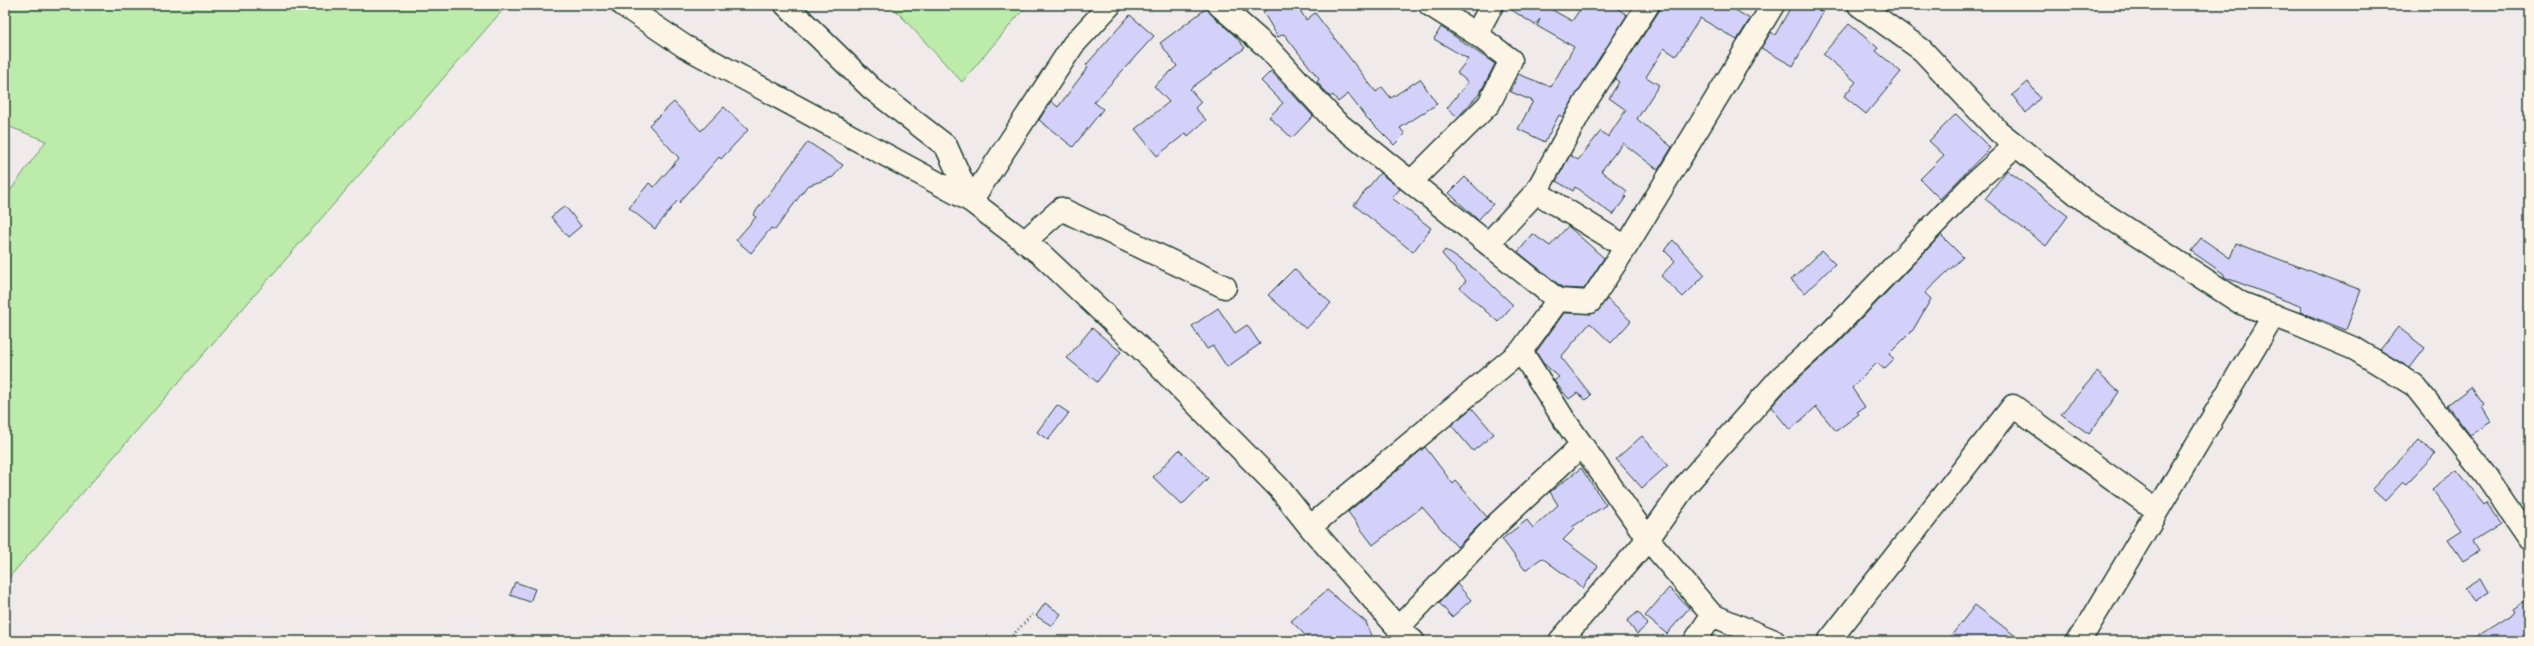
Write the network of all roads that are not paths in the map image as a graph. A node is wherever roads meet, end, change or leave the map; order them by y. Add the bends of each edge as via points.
1 (623, 5) edge
2 (786, 5) edge
3 (1110, 5) edge
4 (1219, 5) edge
5 (1430, 5) edge
6 (1492, 5) edge
7 (1648, 5) edge
8 (1773, 5) edge
9 (1859, 5) edge
10 (1476, 34) junction
11 (2016, 145) junction
12 (1412, 182) junction
13 (1536, 192) junction
14 (971, 201) junction
15 (1024, 242) junction
16 (1488, 244) junction
17 (1626, 247) junction
18 (1225, 287) dead end
19 (1558, 300) junction
20 (2274, 315) junction
21 (1521, 351) junction
22 (1582, 445) junction
23 (2157, 511) junction
24 (1310, 527) junction
25 (2529, 538) edge
26 (1648, 539) junction
27 (1712, 615) junction
28 (1405, 634) edge
29 (1560, 641) edge
30 (1695, 641) edge
31 (1774, 641) edge
32 (1830, 641) edge
33 (2077, 641) edge

1 - 14 street via 684,46
2 - 14 street via 871,88 946,146
3 - 14 street via 1073,45
4 - 12 street via 1268,48 1335,122
5 - 10 street
6 - 10 street
7 - 13 street via 1586,101
8 - 17 street
9 - 11 street via 1922,50 1998,130
10 - 12 street via 1511,60 1489,104
11 - 20 street via 2089,204 2241,303
11 - 26 street via 1974,182 1829,334 1780,378 1686,485
12 - 16 street
13 - 16 street
13 - 17 street
14 - 15 street
15 - 18 street via 1061,209
15 - 24 street via 1042,255 1156,363 1280,488
16 - 19 street
17 - 19 street via 1590,302
19 - 21 street
20 - 23 street
20 - 25 street via 2355,349 2414,385 2486,475
21 - 22 street
21 - 24 street
22 - 26 street
22 - 28 street via 1497,524
23 - 32 street via 2013,406
23 - 33 street
24 - 28 street
26 - 27 street
26 - 29 street
27 - 30 street
27 - 31 street

